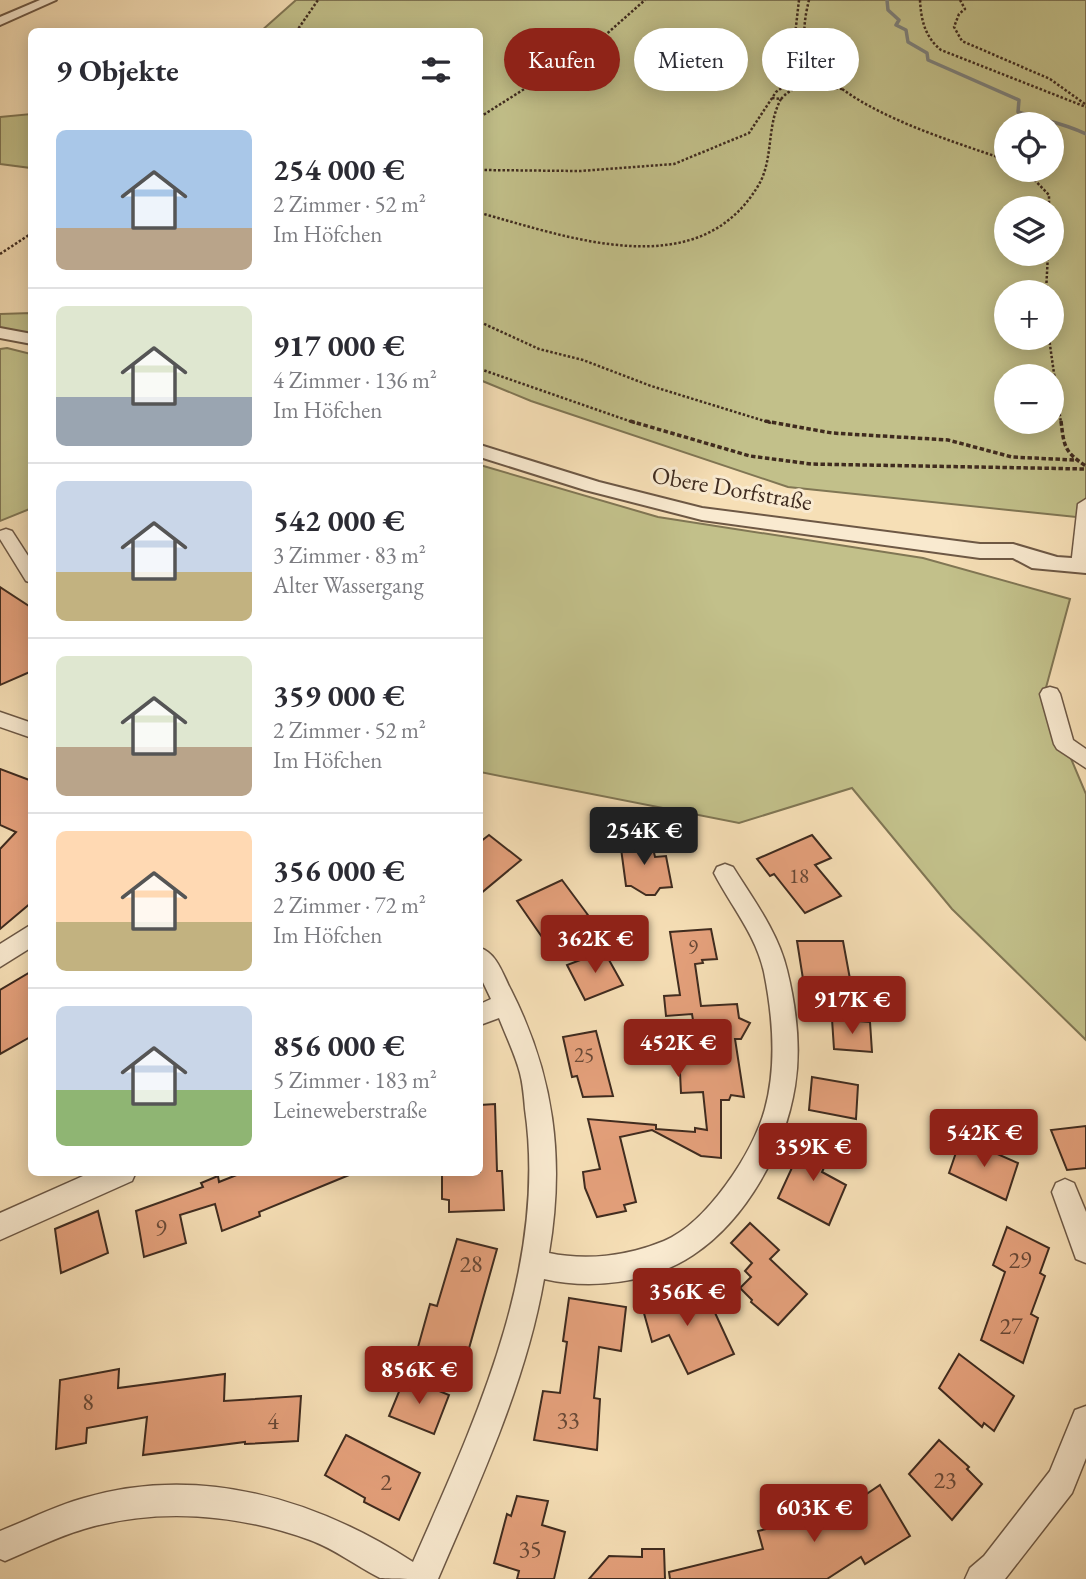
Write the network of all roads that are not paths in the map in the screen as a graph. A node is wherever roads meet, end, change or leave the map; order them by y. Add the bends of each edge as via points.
1 (50, 0) edge
2 (0, 21) edge
3 (0, 333) edge
4 (28, 338) edge
5 (483, 453) edge
6 (1086, 504) edge
7 (6, 535) dead end
8 (1084, 567) edge
9 (28, 571) edge
10 (1049, 694) dead end
11 (0, 719) edge
12 (28, 727) edge
13 (1086, 760) edge
14 (724, 873) dead end
15 (28, 937) edge
16 (0, 957) edge
17 (483, 963) edge
18 (506, 1004) junction
19 (483, 1014) edge
20 (114, 1176) edge
21 (1065, 1192) dead end
22 (0, 1227) edge
23 (1086, 1249) edge
24 (536, 1264) junction
25 (1086, 1421) edge
26 (5, 1545) dead end
27 (993, 1575) edge
28 (411, 1579) edge
29 (422, 1579) edge

1 - 2 street
3 - 4 street
5 - 8 street, Obere Dorfstraße via 702,514 980,551 1014,561
6 - 8 street
7 - 9 street
10 - 13 street via 1064,744
11 - 12 street
14 - 24 street via 773,962 785,1028 781,1095 772,1131 750,1177 710,1224 670,1253 579,1272
15 - 16 street
17 - 18 street
18 - 19 street
18 - 24 street via 521,1031 539,1091 544,1175
20 - 22 street
21 - 23 street
24 - 29 street via 478,1448
25 - 27 street via 1061,1482
26 - 28 street via 88,1513 149,1503 243,1504 290,1516 351,1542

